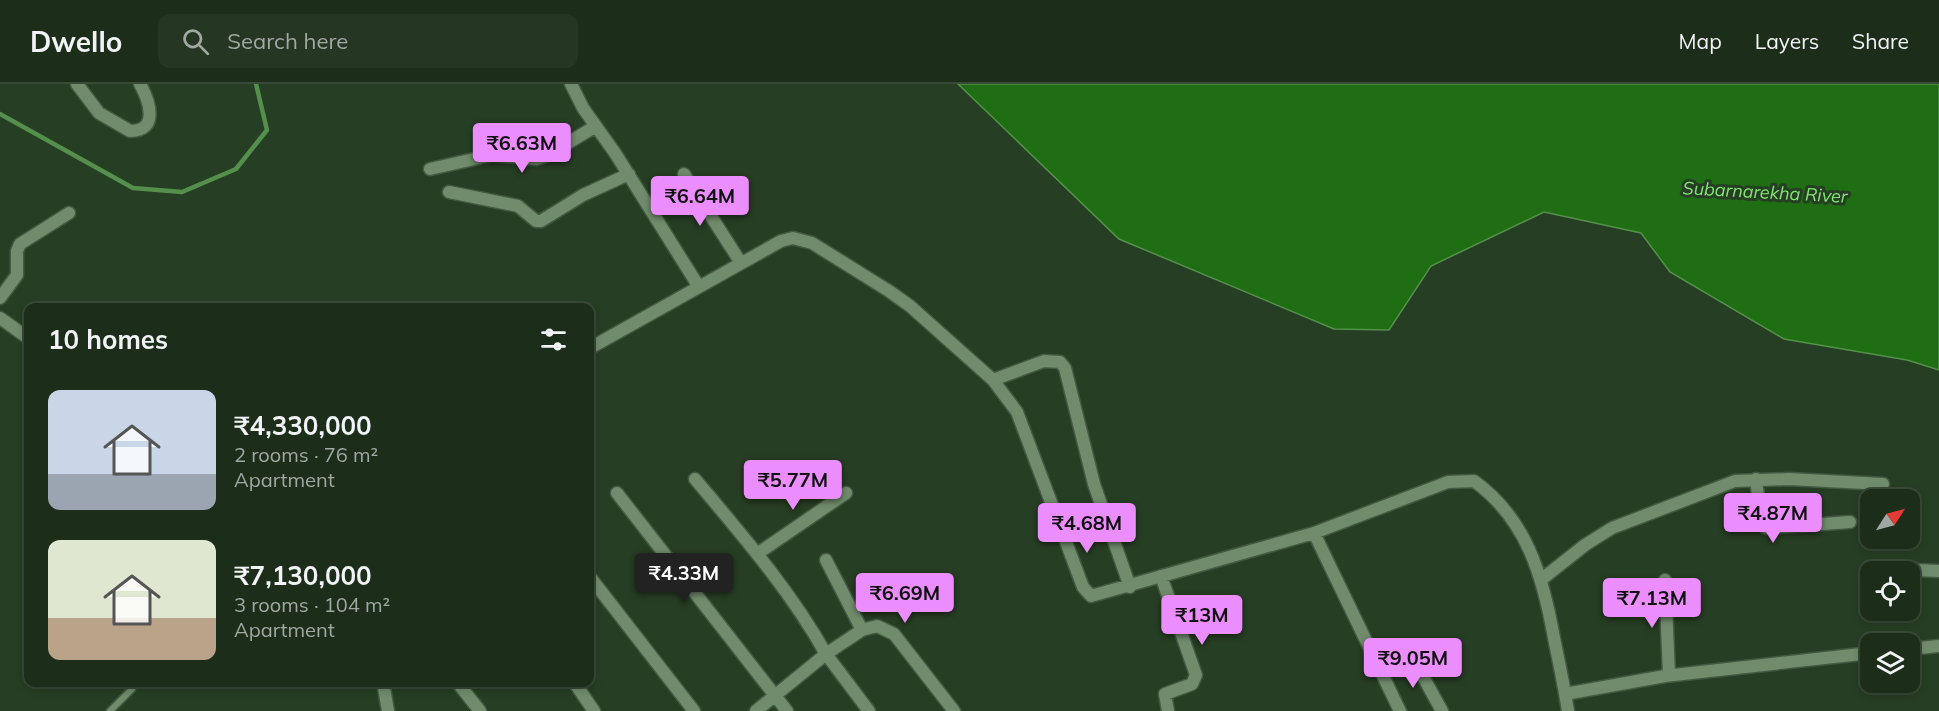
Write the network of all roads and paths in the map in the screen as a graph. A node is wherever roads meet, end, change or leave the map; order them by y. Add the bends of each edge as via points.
1 (77, 84) edge
2 (140, 84) edge
3 (571, 84) edge
4 (596, 126) junction
5 (430, 169) dead end
6 (628, 174) junction
7 (684, 174) dead end
8 (449, 192) dead end
9 (69, 213) dead end
10 (741, 263) junction
11 (699, 287) junction
12 (0, 298) edge
13 (0, 318) edge
14 (24, 335) edge
15 (594, 346) edge
16 (993, 380) junction
17 (1756, 479) junction
18 (695, 480) dead end
19 (1883, 484) dead end
20 (616, 493) dead end
21 (846, 493) dead end
22 (1850, 522) dead end
23 (1314, 533) junction
24 (757, 554) junction
25 (826, 561) dead end
26 (1920, 570) edge
27 (1939, 571) edge
28 (1161, 576) junction
29 (1542, 579) junction
30 (1665, 580) dead end
31 (594, 583) edge
32 (1130, 587) junction
33 (862, 630) junction
34 (1939, 646) edge
35 (1920, 648) edge
36 (826, 654) junction
37 (1860, 654) edge
38 (1411, 656) dead end
39 (1669, 675) junction
40 (384, 687) edge
41 (461, 687) edge
42 (577, 687) edge
43 (132, 689) dead end
44 (1565, 694) junction
45 (775, 696) junction
46 (110, 711) edge
47 (388, 711) edge
48 (480, 711) edge
49 (594, 711) edge
50 (694, 711) edge
51 (756, 711) edge
52 (788, 711) edge
53 (869, 711) edge
54 (954, 711) edge
55 (1168, 711) edge
56 (1400, 711) edge
57 (1442, 711) edge
58 (1568, 711) edge

1 - 2 street via 99,113 130,131 138,131 150,118 151,110
3 - 4 street
4 - 5 street via 536,159 492,155
4 - 6 street
6 - 8 street via 541,221 518,206
6 - 11 street
7 - 10 street
9 - 12 street via 20,244 17,275
10 - 11 street
10 - 16 street via 781,241 793,238 812,243 910,306
11 - 15 street
13 - 14 street
16 - 32 street via 1017,412 1087,593 1096,597
16 - 32 street via 1044,361 1060,362 1065,368 1094,484
17 - 19 street
17 - 22 street via 1761,520 1766,528
17 - 29 street via 1735,481 1612,528
18 - 24 street
20 - 45 street
21 - 24 street
23 - 28 street
23 - 29 street via 1448,482 1474,481 1496,498 1518,527
23 - 56 street
24 - 36 street via 809,624
25 - 33 street
26 - 27 street
28 - 32 street
28 - 55 street via 1196,675 1192,684 1165,694
29 - 44 street
30 - 39 street
31 - 50 street
33 - 36 street
33 - 54 street via 877,626 894,634
34 - 35 street
36 - 45 street
36 - 53 street
37 - 39 street
38 - 57 street
39 - 44 street
40 - 47 street
41 - 48 street
42 - 49 street
43 - 46 lane
44 - 58 street
45 - 51 street
45 - 52 street

